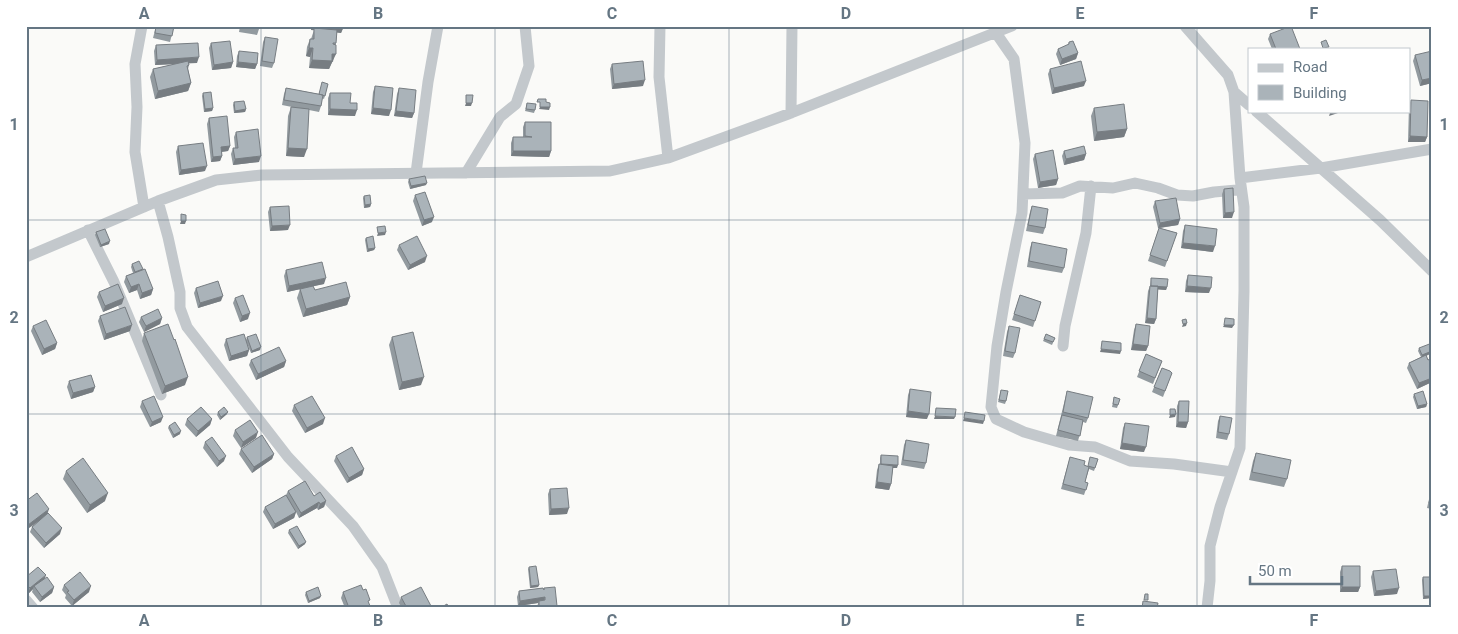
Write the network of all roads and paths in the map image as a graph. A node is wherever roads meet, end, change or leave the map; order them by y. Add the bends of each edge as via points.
1 (142, 26) edge
2 (438, 26) edge
3 (525, 26) edge
4 (660, 26) edge
5 (792, 26) edge
6 (1012, 26) edge
7 (1185, 26) edge
8 (996, 32) junction
9 (1234, 92) junction
10 (1248, 104) edge
11 (1257, 112) edge
12 (791, 113) junction
13 (1432, 149) edge
14 (668, 158) junction
15 (1321, 168) junction
16 (416, 173) junction
17 (466, 173) junction
18 (1240, 184) junction
19 (1091, 186) junction
20 (1023, 194) junction
21 (158, 201) junction
22 (144, 207) junction
23 (88, 230) junction
24 (26, 257) edge
25 (1432, 271) edge
26 (1063, 346) dead end
27 (161, 395) dead end
28 (1232, 472) junction
29 (26, 600) edge
30 (34, 608) edge
31 (398, 608) edge
32 (1207, 608) edge

1 - 22 street via 135,64 135,152
2 - 16 street
3 - 17 street via 529,66 516,104 500,117
4 - 14 street via 659,77
5 - 12 street
6 - 8 street
7 - 9 street via 1228,75
8 - 12 street
8 - 20 street via 1014,59 1025,144
9 - 10 street
9 - 18 street
11 - 15 street
12 - 14 street
13 - 15 street
14 - 17 street via 610,171
15 - 18 street
15 - 25 street
16 - 17 street
16 - 21 street via 262,175 216,180
18 - 19 street via 1193,196 1177,195 1135,183 1113,188
18 - 28 street via 1244,207 1244,291 1240,448
19 - 20 street via 1080,186 1062,193
19 - 26 street via 1086,233
20 - 28 street via 997,346 991,407 996,419 1024,432 1069,445 1095,447 1130,461
21 - 22 street
21 - 31 street via 180,292 180,308 188,327 288,457 352,526 382,567
22 - 23 street
23 - 24 street
23 - 27 street via 114,282
28 - 32 street via 1210,546
29 - 30 street

